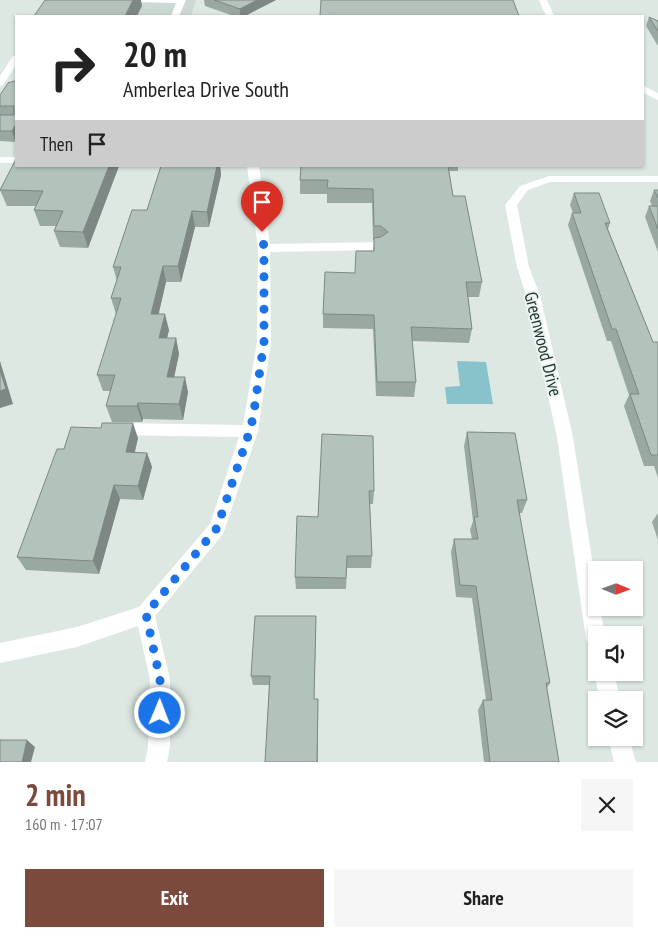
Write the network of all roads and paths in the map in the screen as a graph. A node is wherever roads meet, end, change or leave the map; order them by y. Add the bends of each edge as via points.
1 (130, 0) edge
2 (181, 0) edge
3 (543, 0) edge
4 (176, 15) edge
5 (550, 15) edge
6 (15, 60) edge
7 (3, 86) edge
8 (644, 89) edge
9 (658, 97) edge
10 (0, 160) edge
11 (15, 160) edge
12 (253, 167) edge
13 (658, 179) edge
14 (378, 246) edge
15 (264, 248) junction
16 (101, 429) edge
17 (250, 431) junction
18 (146, 614) junction
19 (593, 626) edge
20 (0, 653) edge
21 (621, 746) edge
22 (156, 762) edge
23 (625, 762) edge

1 - 2 street
2 - 4 street
3 - 5 street
6 - 7 street
8 - 9 street
10 - 11 street
12 - 15 street
13 - 19 street, Greenwood Drive via 549,179 524,188 511,205 565,436
14 - 15 street
15 - 17 street via 264,342
16 - 17 street
17 - 18 street via 217,528
18 - 20 street via 77,637
18 - 22 street via 160,679
21 - 23 street

